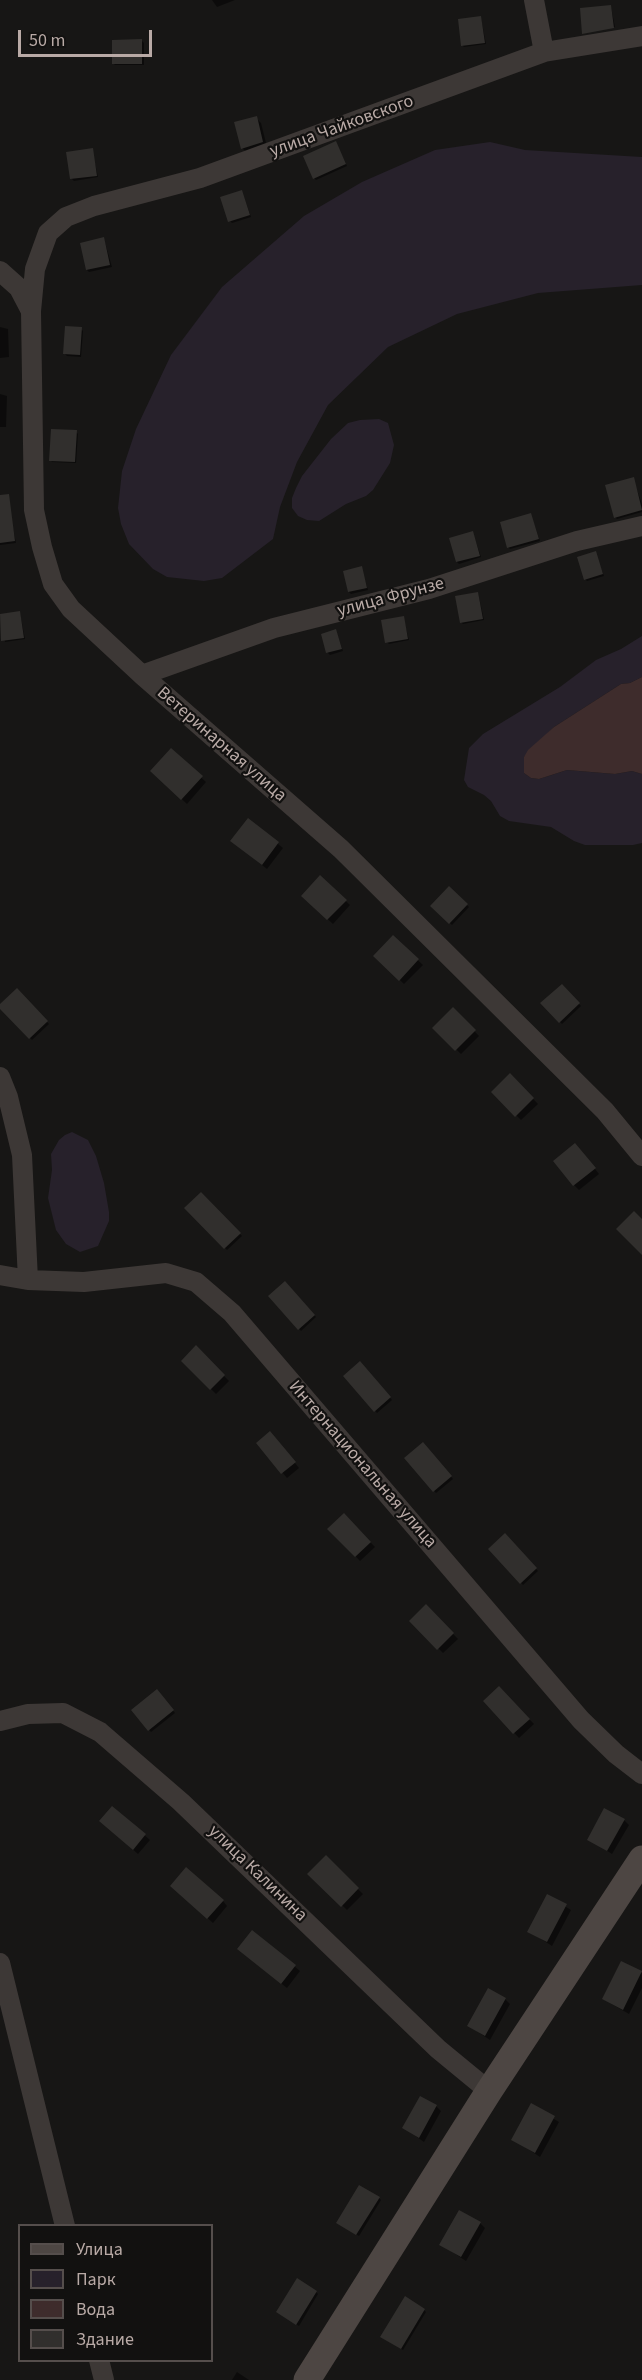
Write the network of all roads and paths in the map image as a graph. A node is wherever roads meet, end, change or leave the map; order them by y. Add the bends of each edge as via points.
1 (534, 0) edge
2 (642, 36) edge
3 (544, 52) junction
4 (48, 233) joint
5 (0, 271) edge
6 (31, 311) junction
7 (642, 526) edge
8 (142, 675) junction
9 (0, 1077) edge
10 (642, 1156) edge
11 (0, 1275) edge
12 (28, 1280) junction
13 (0, 1720) edge
14 (642, 1774) edge
15 (642, 1859) edge
16 (0, 1963) edge
17 (489, 2091) junction
18 (65, 2224) edge
19 (99, 2362) edge
20 (104, 2380) edge
21 (307, 2380) edge

1 - 3 street
2 - 3 street, улица Чайковского
3 - 4 street, улица Чайковского via 200,178 94,206 66,217
4 - 6 street, Ветеринарная улица via 35,269
5 - 6 street via 19,288
6 - 8 street, Ветеринарная улица via 34,510 42,548 53,584 71,609
7 - 8 street, улица Фрунзе via 577,541 429,589 273,628
8 - 10 street, Ветеринарная улица via 341,849 605,1111
9 - 12 street via 22,1155
11 - 12 street, Интернациональная улица
12 - 14 street, Интернациональная улица via 84,1282 166,1274 196,1282 240,1322 580,1720
13 - 17 street, улица Калинина via 63,1713 100,1732 181,1802 429,2041
15 - 17 street
16 - 18 street
17 - 21 street
19 - 20 street

